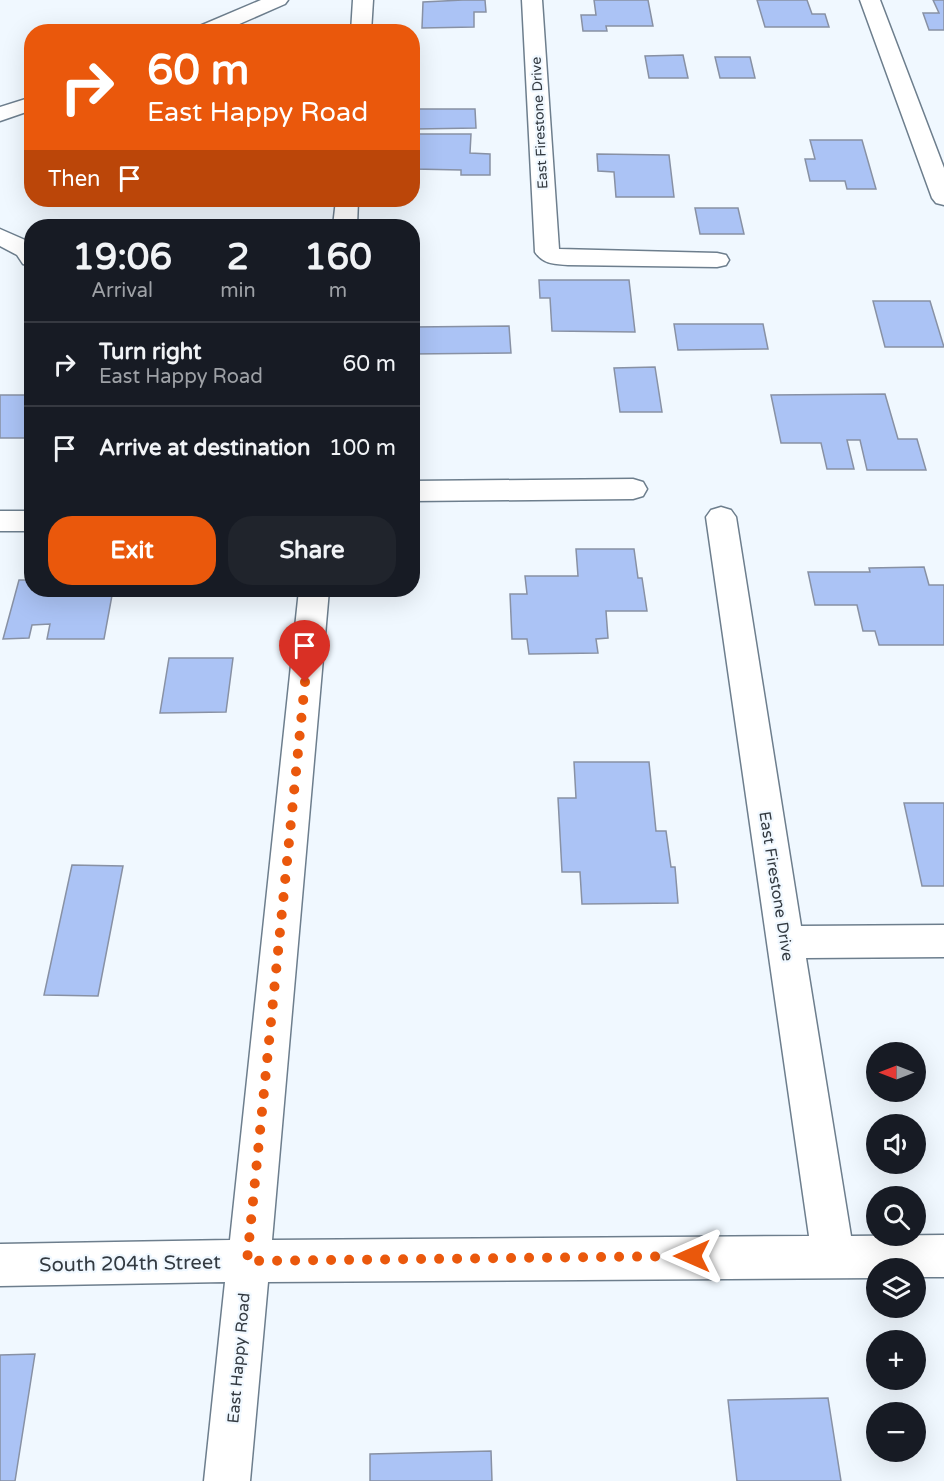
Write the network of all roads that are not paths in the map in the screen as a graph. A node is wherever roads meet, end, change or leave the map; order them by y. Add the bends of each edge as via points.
1 (363, 0) edge
2 (532, 0) edge
3 (870, 0) edge
4 (270, 3) edge
5 (221, 24) edge
6 (259, 24) edge
7 (362, 24) edge
8 (24, 106) edge
9 (0, 114) edge
10 (944, 198) edge
11 (0, 236) edge
12 (24, 248) edge
13 (717, 260) dead end
14 (633, 489) dead end
15 (420, 490) edge
16 (721, 517) dead end
17 (24, 520) edge
18 (0, 521) edge
19 (313, 597) edge
20 (944, 941) edge
21 (786, 942) junction
22 (833, 1255) junction
23 (944, 1256) edge
24 (247, 1261) junction
25 (0, 1265) edge
26 (227, 1481) edge

1 - 7 street
2 - 13 street, East Firestone Drive via 547,252 568,258
3 - 10 street
4 - 5 street
4 - 6 street
8 - 9 street
11 - 12 street
14 - 15 street
16 - 21 street, East Firestone Drive
17 - 18 street
19 - 24 street, East Happy Road
20 - 21 street
21 - 22 street, East Firestone Drive
22 - 23 street, South 204th Street
22 - 24 street, South 204th Street
24 - 25 street, South 204th Street
24 - 26 street, East Happy Road

